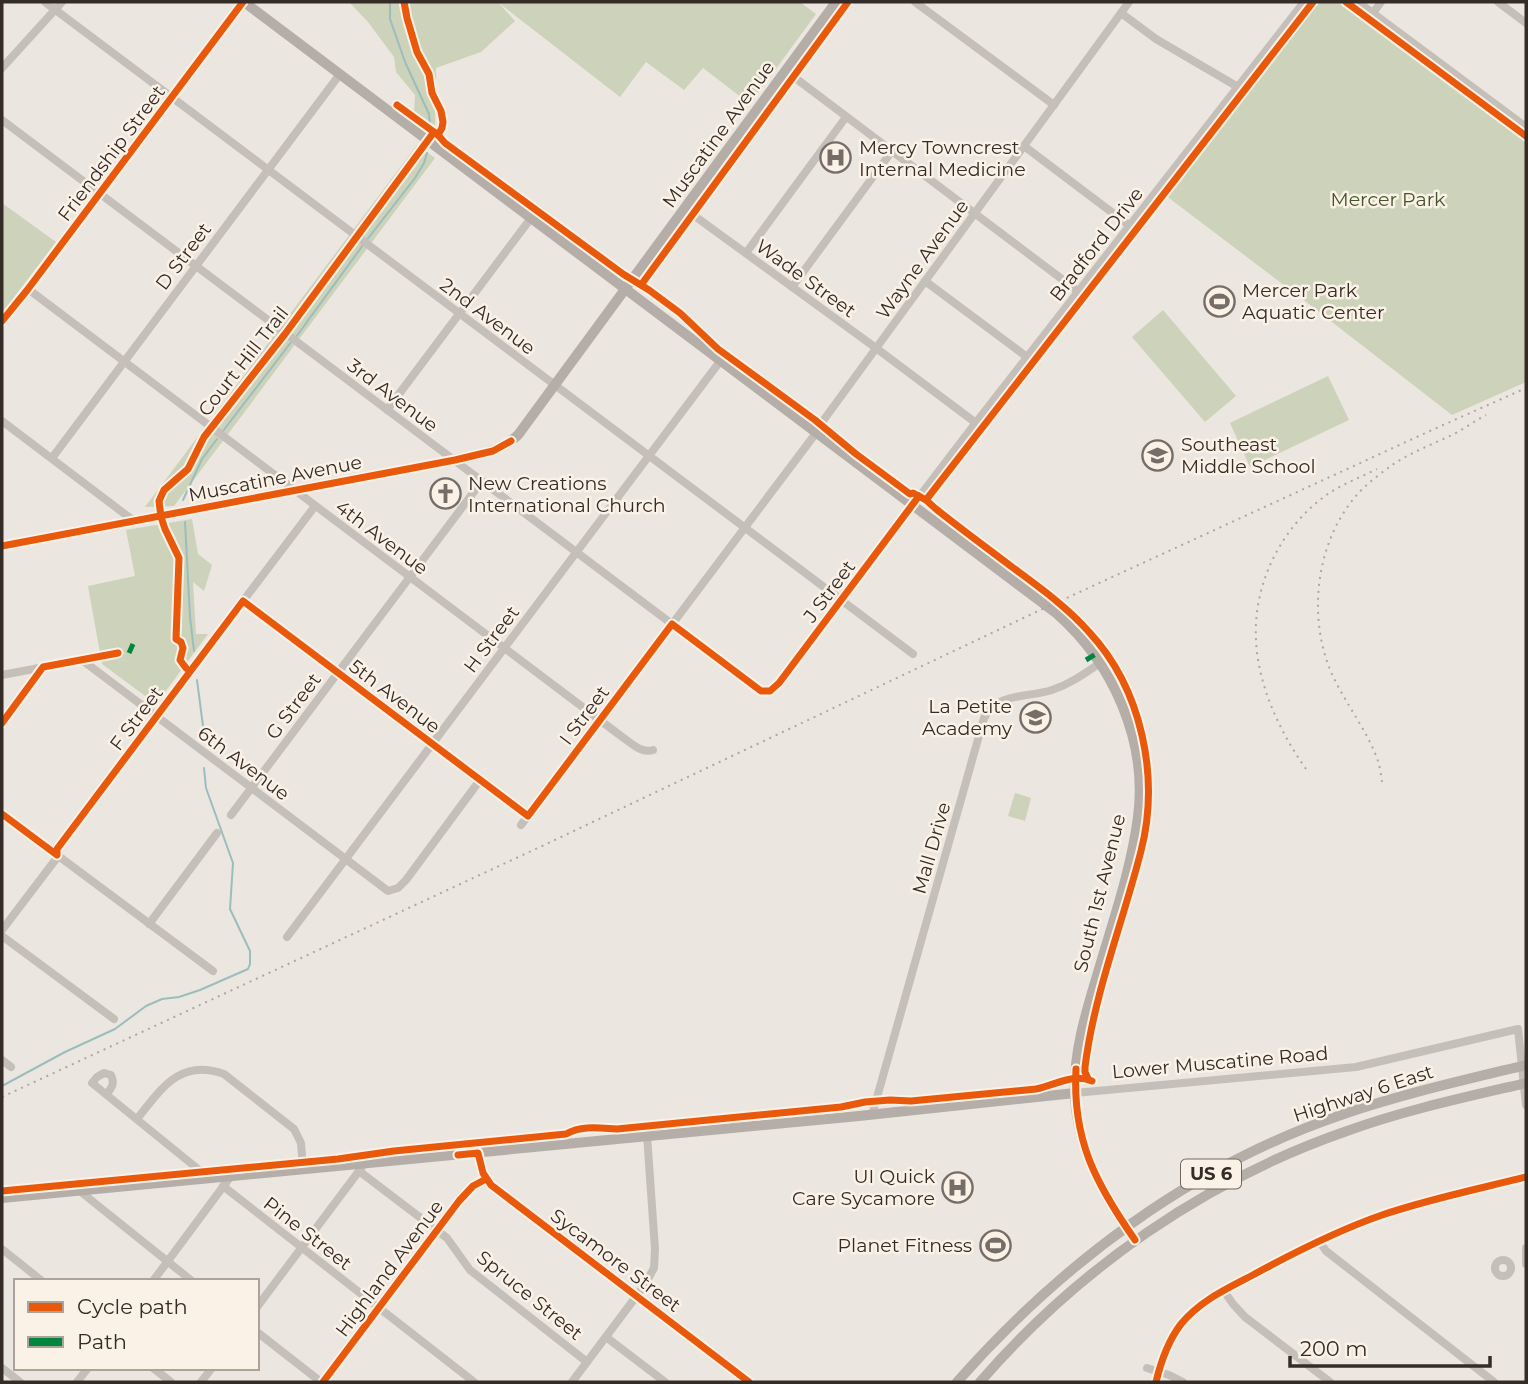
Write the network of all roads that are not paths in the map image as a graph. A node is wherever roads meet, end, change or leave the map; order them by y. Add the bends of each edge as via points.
1 (45, 2) edge
2 (61, 2) edge
3 (244, 2) edge
4 (836, 2) edge
5 (915, 2) edge
6 (1129, 2) edge
7 (1304, 2) edge
8 (1358, 2) edge
9 (1381, 2) edge
10 (1498, 2) edge
11 (55, 9) junction
12 (1121, 13) junction
13 (1373, 13) junction
14 (1526, 23) edge
15 (2, 68) edge
16 (786, 71) junction
17 (340, 74) junction
18 (1238, 87) junction
19 (172, 99) junction
20 (1054, 105) junction
21 (846, 117) junction
22 (2, 120) edge
23 (1526, 127) edge
24 (1024, 146) junction
25 (892, 151) junction
26 (267, 170) junction
27 (100, 194) junction
28 (685, 209) junction
29 (974, 214) junction
30 (531, 218) junction
31 (1130, 226) junction
32 (746, 253) junction
33 (196, 266) junction
34 (925, 281) junction
35 (792, 287) junction
36 (28, 289) junction
37 (625, 289) junction
38 (1079, 292) junction
39 (459, 314) junction
40 (2, 321) edge
41 (876, 348) junction
42 (1027, 357) junction
43 (721, 360) junction
44 (123, 362) junction
45 (554, 386) junction
46 (387, 410) junction
47 (3, 422) edge
48 (976, 423) junction
49 (816, 433) junction
50 (649, 457) junction
51 (52, 458) junction
52 (455, 460) junction
53 (482, 481) junction
54 (295, 490) junction
55 (912, 505) junction
56 (315, 506) junction
57 (134, 521) junction
58 (744, 528) junction
59 (2, 546) edge
60 (576, 553) junction
61 (410, 577) junction
62 (243, 601) junction
63 (841, 601) junction
64 (672, 624) junction
65 (504, 648) junction
66 (118, 653) dead end
67 (913, 654) dead end
68 (82, 660) junction
69 (1100, 663) junction
70 (43, 667) junction
71 (338, 673) junction
72 (2, 675) edge
73 (767, 692) joint
74 (156, 717) junction
75 (600, 720) junction
76 (2, 723) edge
77 (432, 744) junction
78 (653, 750) dead end
79 (480, 780) junction
80 (251, 789) junction
81 (2, 814) edge
82 (231, 815) dead end
83 (528, 816) junction
84 (521, 825) dead end
85 (217, 833) dead end
86 (57, 855) junction
87 (346, 859) junction
88 (149, 924) junction
89 (2, 930) edge
90 (2, 936) edge
91 (287, 937) dead end
92 (213, 971) dead end
93 (114, 1019) dead end
94 (2, 1060) edge
95 (1524, 1065) edge
96 (11, 1067) dead end
97 (1525, 1083) edge
98 (1075, 1093) junction
99 (107, 1094) dead end
100 (1526, 1105) edge
101 (872, 1115) junction
102 (137, 1119) junction
103 (647, 1135) junction
104 (478, 1153) junction
105 (363, 1167) junction
106 (303, 1170) junction
107 (231, 1176) junction
108 (1526, 1177) edge
109 (209, 1178) junction
110 (486, 1179) junction
111 (223, 1186) junction
112 (81, 1192) junction
113 (2, 1198) edge
114 (1126, 1227) junction
115 (437, 1231) junction
116 (1136, 1240) junction
117 (1319, 1241) junction
118 (301, 1248) junction
119 (1526, 1248) edge
120 (2, 1249) edge
121 (167, 1262) junction
122 (1526, 1264) edge
123 (1512, 1267) dead end
124 (40, 1279) edge
125 (154, 1279) edge
126 (189, 1279) edge
127 (1224, 1290) junction
128 (637, 1296) junction
129 (259, 1304) edge
130 (379, 1309) junction
131 (259, 1334) edge
132 (606, 1336) junction
133 (587, 1362) junction
134 (2, 1368) edge
135 (1147, 1368) dead end
136 (156, 1370) edge
137 (1158, 1372) junction
138 (20, 1382) edge
139 (171, 1382) edge
140 (322, 1382) edge
141 (474, 1382) edge
142 (572, 1382) edge
143 (665, 1382) edge
144 (750, 1382) edge
145 (957, 1382) edge
146 (980, 1382) edge
147 (1156, 1382) edge
148 (1183, 1382) edge
149 (1330, 1382) edge
150 (1494, 1382) edge

1 - 11 street, 2nd Avenue
2 - 11 street
3 - 17 main road, South 1st Avenue
3 - 19 street, Friendship Street
4 - 16 main road, Muscatine Avenue
5 - 20 street
6 - 12 street, Wayne Avenue
7 - 18 street, Bradford Drive
8 - 13 street
9 - 13 street
10 - 14 street
11 - 15 street
11 - 19 street, 2nd Avenue
12 - 18 street
12 - 20 street, Wayne Avenue
13 - 23 street
16 - 21 street
16 - 28 main road, Muscatine Avenue
17 - 26 street, D Street
17 - 30 main road, South 1st Avenue
18 - 31 street, Bradford Drive
19 - 26 street, 2nd Avenue
19 - 27 street, Friendship Street
20 - 24 street, Wayne Avenue
21 - 25 street
21 - 32 street
22 - 27 street, 3rd Avenue
24 - 29 street, Wayne Avenue
24 - 31 street
25 - 29 street
25 - 35 street
26 - 33 street, D Street
26 - 39 street, 2nd Avenue
27 - 33 street, 3rd Avenue
27 - 36 street, Friendship Street
28 - 32 street, Wade Street
28 - 37 main road, Muscatine Avenue
29 - 34 street, Wayne Avenue
29 - 38 street
30 - 37 main road, South 1st Avenue
30 - 39 street
31 - 38 street, Bradford Drive
32 - 35 street, Wade Street
33 - 44 street, D Street
33 - 46 street, 3rd Avenue
34 - 41 street, Wayne Avenue
34 - 42 street
35 - 41 street, Wade Street
36 - 40 street, Friendship Street
36 - 44 street, 4th Avenue
37 - 43 main road, South 1st Avenue
37 - 45 main road, Muscatine Avenue
38 - 42 street, Bradford Drive
39 - 45 street, 2nd Avenue
39 - 46 street
41 - 48 street, Wade Street
41 - 49 street, Wayne Avenue
42 - 48 street, Bradford Drive
43 - 49 main road, South 1st Avenue
43 - 50 street, H Street
44 - 51 street, D Street
44 - 54 street, 4th Avenue
45 - 50 street, 2nd Avenue
45 - 52 main road, Muscatine Avenue via 511,441 494,451
46 - 52 street, 3rd Avenue
47 - 51 street
48 - 55 street, Bradford Drive
49 - 55 main road, South 1st Avenue
49 - 58 street, I Street
50 - 58 street, 2nd Avenue
50 - 60 street, H Street
51 - 57 street
52 - 53 street, 3rd Avenue
52 - 54 main road, Muscatine Avenue
53 - 60 street, 3rd Avenue
53 - 61 street, G Street
54 - 56 street, 4th Avenue
54 - 57 main road, Muscatine Avenue
55 - 63 street, J Street
55 - 69 main road, South 1st Avenue via 1056,613
56 - 61 street, 4th Avenue
56 - 62 street, F Street
57 - 59 main road, Muscatine Avenue
58 - 63 street, 2nd Avenue
58 - 64 street, I Street
60 - 64 street, 3rd Avenue
60 - 65 street, H Street
61 - 65 street, 4th Avenue
61 - 71 street, G Street
62 - 71 street, 5th Avenue
62 - 74 street, F Street
63 - 67 street, 2nd Avenue
63 - 73 street, J Street via 779,683
64 - 73 street, 3rd Avenue
64 - 75 street, I Street
65 - 75 street, 4th Avenue
65 - 77 street, H Street
66 - 68 street
68 - 70 street
68 - 74 street, 6th Avenue
69 - 98 main road, South 1st Avenue via 1119,696 1133,738 1139,807 1130,860 1081,1032
69 - 101 street, Mall Drive via 1056,688 1000,700 984,718
70 - 72 street
70 - 76 street
71 - 77 street, 5th Avenue
71 - 80 street, G Street
74 - 80 street, 6th Avenue
74 - 86 street, F Street
75 - 78 street, 4th Avenue via 641,749
75 - 83 street, I Street
77 - 79 street, 5th Avenue
77 - 87 street, H Street
79 - 83 street, 5th Avenue
79 - 87 street, 6th Avenue via 398,888 388,891
80 - 82 street, G Street
80 - 87 street, 6th Avenue
81 - 86 street
83 - 84 street, I Street
85 - 88 street
86 - 88 street
86 - 89 street, F Street
87 - 91 street, H Street
88 - 92 street
90 - 93 street
94 - 96 street
95 - 97 street
95 - 98 street, Lower Muscatine Road via 1518,1029 1356,1067
95 - 114 main road, Highway 6 East / US 6 via 1316,1124 1219,1169
97 - 100 street
97 - 116 main road, Highway 6 East / US 6 via 1408,1112 1321,1140 1228,1183
98 - 101 main road, Lower Muscatine Road
98 - 114 main road, South 1st Avenue via 1088,1158
99 - 102 street
101 - 103 main road, Lower Muscatine Road
102 - 106 street via 177,1076 195,1070 218,1072 290,1125 301,1143
102 - 109 street
103 - 104 main road, Lower Muscatine Road
103 - 128 street via 655,1259
104 - 105 main road, Lower Muscatine Road
104 - 110 street
105 - 106 main road, Lower Muscatine Road
105 - 115 street, Spruce Street
105 - 118 street
106 - 107 main road, Lower Muscatine Road
107 - 109 main road, Lower Muscatine Road
107 - 111 street
108 - 117 street via 1414,1205
109 - 112 main road, Lower Muscatine Road
110 - 115 street, Highland Avenue via 466,1192
110 - 128 street, Sycamore Street
111 - 118 street, Pine Street
111 - 121 street
112 - 113 main road, Lower Muscatine Road
112 - 121 street
114 - 116 main road, South 1st Avenue
114 - 145 main road, Highway 6 East / US 6 via 1039,1297
115 - 130 street, Highland Avenue
115 - 133 street, Spruce Street via 470,1270
116 - 146 main road, Highway 6 East / US 6 via 1058,1302
117 - 127 street
117 - 150 street
118 - 129 street
118 - 130 street, Pine Street
119 - 122 street
120 - 124 street
121 - 125 street
121 - 126 street
122 - 123 street
127 - 137 street via 1181,1324
127 - 149 street via 1245,1317
128 - 132 street
128 - 144 street, Sycamore Street
130 - 140 street, Highland Avenue
130 - 141 street, Pine Street
131 - 140 street
132 - 133 street
132 - 143 street, Spruce Street
133 - 142 street
134 - 138 street
135 - 137 street
136 - 139 street
137 - 147 street
137 - 148 street

